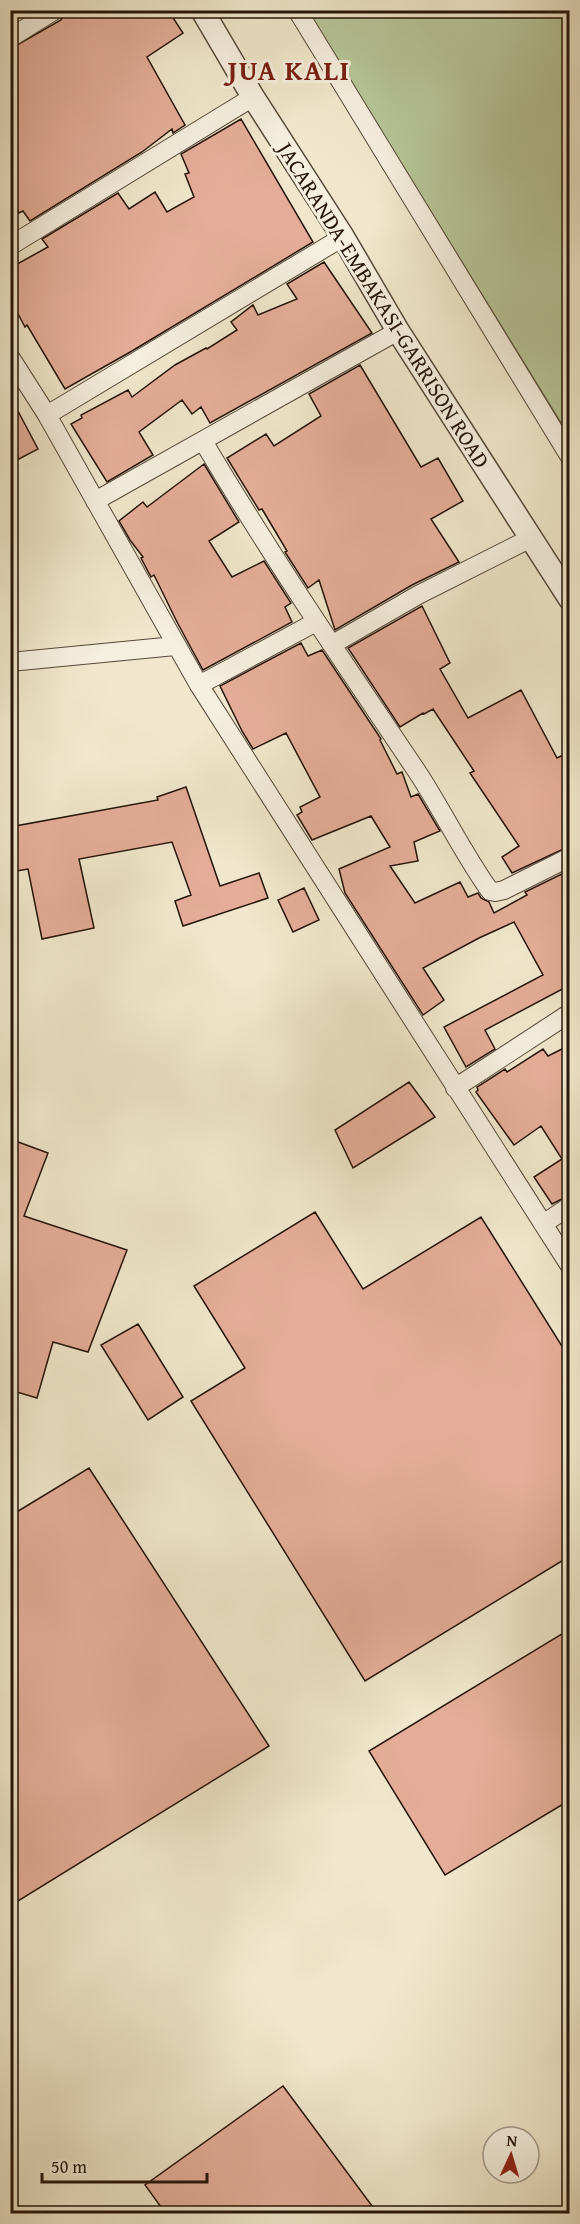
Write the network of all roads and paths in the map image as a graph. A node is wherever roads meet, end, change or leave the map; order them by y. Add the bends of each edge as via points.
1 (55, 10) edge
2 (202, 10) edge
3 (297, 10) edge
4 (10, 38) edge
5 (254, 97) junction
6 (343, 237) junction
7 (10, 246) edge
8 (398, 331) junction
9 (10, 357) edge
10 (47, 415) junction
11 (203, 441) junction
12 (570, 457) edge
13 (95, 501) junction
14 (531, 538) junction
15 (570, 599) edge
16 (316, 622) junction
17 (333, 644) junction
18 (175, 646) junction
19 (10, 662) edge
20 (199, 685) junction
21 (570, 857) edge
22 (570, 1013) edge
23 (455, 1088) junction
24 (570, 1206) edge
25 (543, 1224) junction
26 (570, 1266) edge

1 - 4 street
2 - 5 street, JACARANDA-EMBAKASI-GARRISON ROAD
3 - 12 street
5 - 6 street, JACARANDA-EMBAKASI-GARRISON ROAD
5 - 7 street
6 - 8 street, JACARANDA-EMBAKASI-GARRISON ROAD
6 - 10 street
8 - 11 street
8 - 14 street, JACARANDA-EMBAKASI-GARRISON ROAD
9 - 10 street
10 - 13 street
11 - 13 street
11 - 16 street
13 - 18 street
14 - 15 street, JACARANDA-EMBAKASI-GARRISON ROAD
14 - 17 street via 418,595
16 - 17 street
16 - 20 street
17 - 21 street via 490,891 504,890
18 - 19 street
18 - 20 street
20 - 23 street
22 - 23 street
23 - 25 street
24 - 25 street
25 - 26 street

